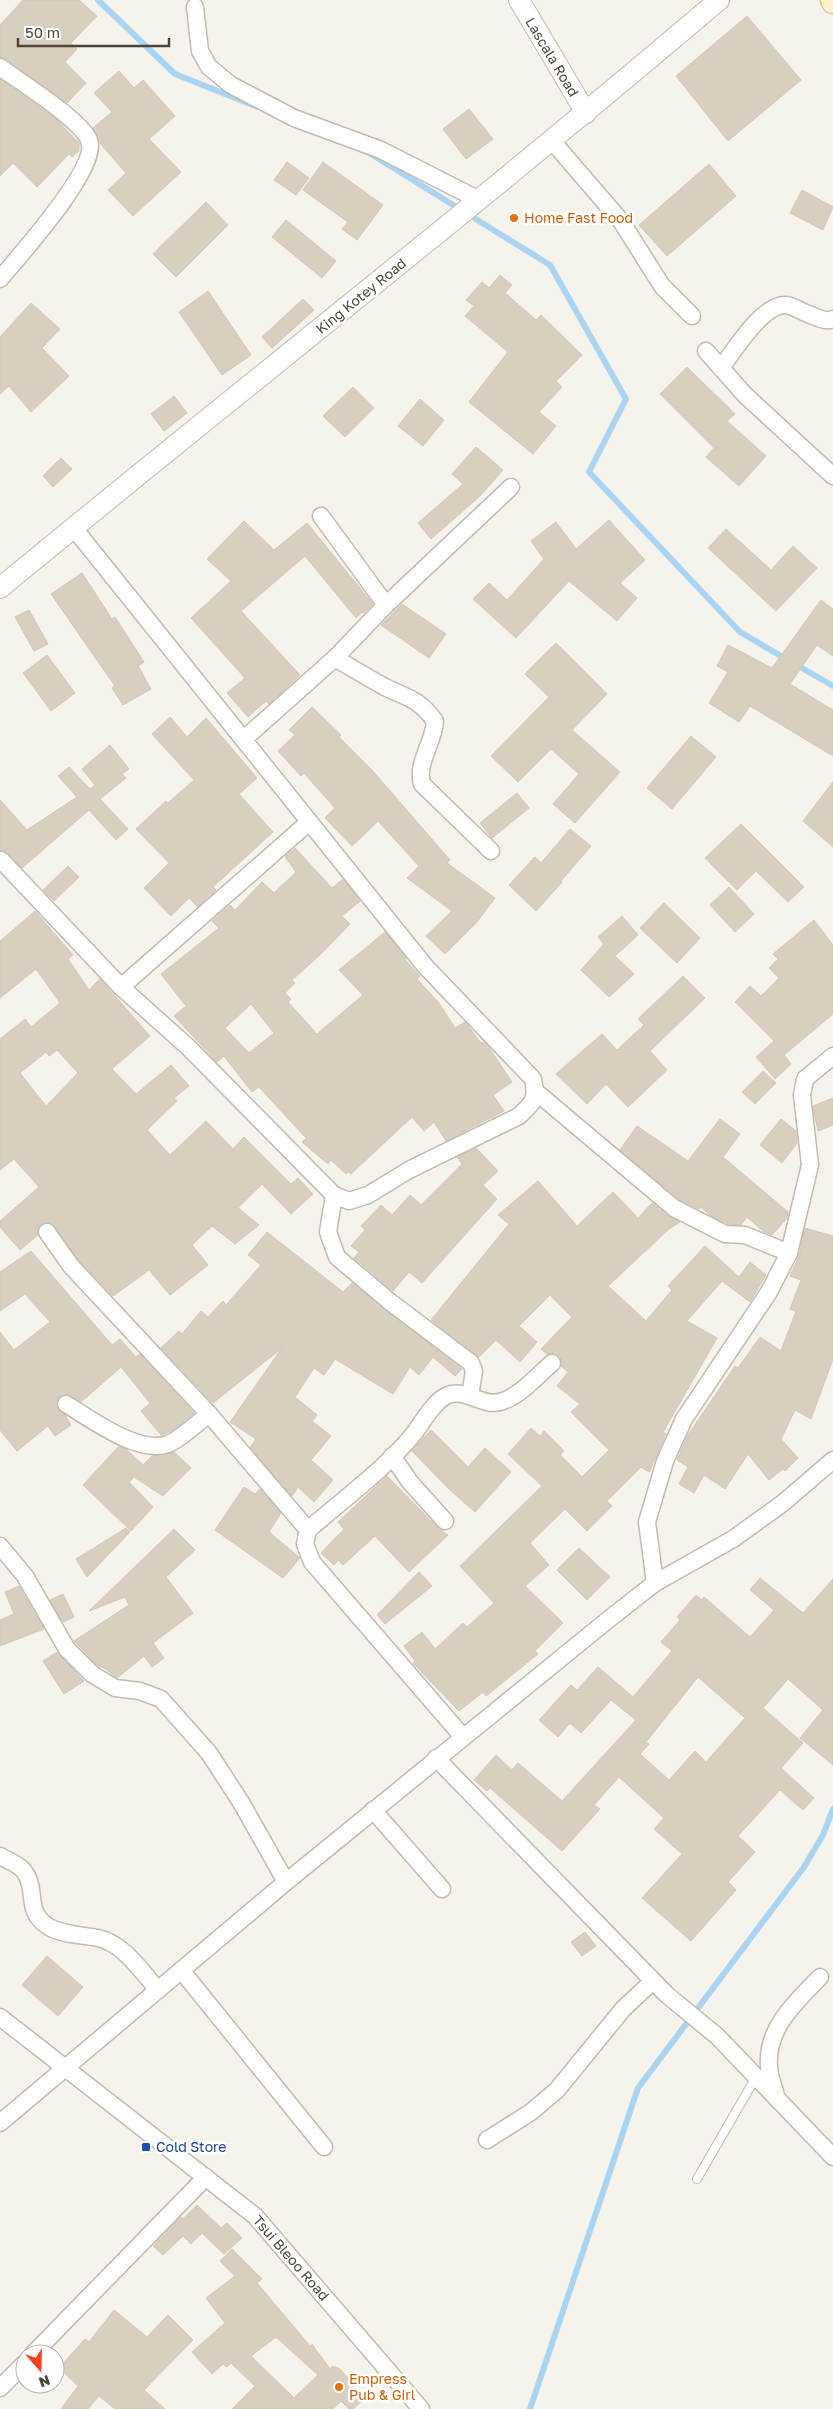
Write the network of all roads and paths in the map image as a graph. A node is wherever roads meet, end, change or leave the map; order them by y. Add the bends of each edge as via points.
1 (518, 0) edge
2 (719, 0) edge
3 (195, 7) dead end
4 (0, 67) edge
5 (586, 113) junction
6 (552, 141) junction
7 (474, 204) junction
8 (0, 279) edge
9 (692, 316) dead end
10 (833, 319) edge
11 (706, 351) dead end
12 (721, 368) junction
13 (833, 475) edge
14 (511, 487) dead end
15 (321, 516) dead end
16 (74, 527) junction
17 (0, 588) edge
18 (386, 605) junction
19 (335, 658) junction
20 (244, 739) junction
21 (309, 822) junction
22 (491, 851) dead end
23 (1, 860) edge
24 (121, 987) junction
25 (833, 1056) edge
26 (535, 1091) junction
27 (334, 1195) junction
28 (47, 1232) dead end
29 (789, 1253) junction
30 (552, 1363) dead end
31 (470, 1396) junction
32 (66, 1404) dead end
33 (209, 1414) junction
34 (392, 1456) junction
35 (833, 1460) edge
36 (445, 1521) dead end
37 (308, 1530) junction
38 (0, 1546) edge
39 (655, 1584) junction
40 (463, 1737) junction
41 (436, 1758) junction
42 (373, 1810) junction
43 (0, 1856) edge
44 (286, 1882) junction
45 (442, 1889) dead end
46 (181, 1970) junction
47 (820, 1977) dead end
48 (653, 1981) junction
49 (158, 1990) junction
50 (0, 2017) edge
51 (65, 2068) junction
52 (756, 2077) junction
53 (776, 2098) junction
54 (0, 2124) edge
55 (487, 2140) dead end
56 (324, 2147) dead end
57 (833, 2157) edge
58 (206, 2177) junction
59 (697, 2179) dead end
60 (43, 2344) edge
61 (15, 2373) edge
62 (0, 2388) edge
63 (421, 2409) edge

1 - 5 street, Lascala Road
2 - 5 street, King Kotey Road
3 - 7 street via 200,51 208,67 231,85 294,118 381,150
4 - 8 street via 79,126 89,140 90,156 74,188
5 - 6 street, King Kotey Road
6 - 7 street, King Kotey Road
6 - 9 street via 620,221 662,286
7 - 16 street, King Kotey Road
10 - 12 street via 822,319 786,305 776,307 760,316
11 - 12 street
12 - 13 street via 745,395
14 - 18 street
15 - 18 street
16 - 17 street, King Kotey Road
16 - 20 street
18 - 19 street
19 - 20 street
19 - 22 street via 386,688 416,700 427,710 435,721 434,736 426,750 420,775 422,784
20 - 21 street
21 - 24 street
21 - 26 street via 425,966 532,1079
23 - 24 street
24 - 27 street via 188,1047
25 - 29 street via 806,1079 802,1095 810,1165
26 - 27 street via 533,1103 519,1116 409,1170 368,1196 349,1201
26 - 29 street via 674,1208 725,1234 745,1235
27 - 31 street via 328,1232 336,1257 471,1363 474,1371
28 - 33 street via 71,1266
29 - 39 street via 769,1292 684,1419 665,1460 647,1522
30 - 31 street via 513,1396 499,1403
31 - 34 street via 460,1393 447,1396
32 - 33 street via 128,1440 156,1447 169,1444
33 - 37 street
34 - 36 street
34 - 37 street
35 - 39 street via 789,1498 733,1539
37 - 40 street via 305,1544 312,1562
38 - 44 street via 25,1576 68,1649 92,1674 114,1688 140,1691 161,1699 209,1753
39 - 40 street
40 - 41 street
41 - 42 street
41 - 48 street
42 - 44 street
42 - 45 street
43 - 49 street via 22,1868 32,1889 32,1903 37,1916 50,1928 110,1942 122,1950
44 - 46 street
46 - 49 street
46 - 56 street
47 - 53 street via 781,2018 772,2042 769,2066
48 - 52 street via 717,2036
48 - 55 street via 623,2010 556,2090 531,2112
49 - 51 street
50 - 51 street, Tsui Bleoo Road
51 - 54 street
51 - 58 street, Tsui Bleoo Road
52 - 53 street
52 - 59 lane
53 - 57 street
58 - 60 street
58 - 63 street, Tsui Bleoo Road via 255,2216
61 - 62 street

